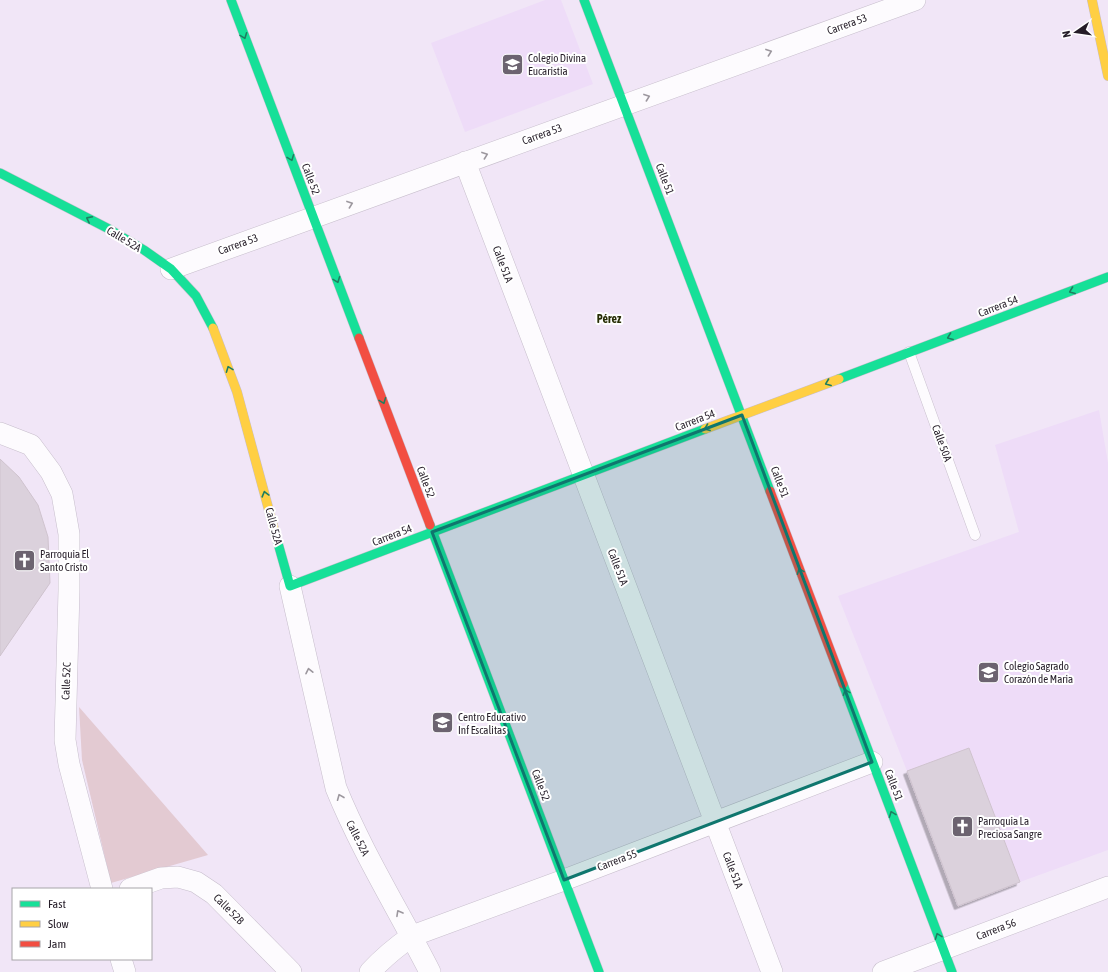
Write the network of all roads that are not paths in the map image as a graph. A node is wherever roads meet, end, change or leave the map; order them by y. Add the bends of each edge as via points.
1 (231, 0) edge
2 (584, 0) edge
3 (914, 0) edge
4 (1092, 0) edge
5 (1108, 76) edge
6 (624, 105) junction
7 (465, 162) junction
8 (0, 173) edge
9 (313, 217) junction
10 (171, 269) junction
11 (1108, 277) edge
12 (909, 352) junction
13 (742, 415) junction
14 (0, 432) edge
15 (583, 475) junction
16 (432, 532) junction
17 (975, 535) dead end
18 (290, 586) junction
19 (872, 762) junction
20 (715, 822) junction
21 (564, 880) junction
22 (1108, 887) edge
23 (102, 888) edge
24 (133, 888) edge
25 (412, 936) junction
26 (943, 949) junction
27 (121, 960) edge
28 (125, 972) edge
29 (290, 972) edge
30 (370, 972) edge
31 (430, 972) edge
32 (599, 972) edge
33 (772, 972) edge
34 (883, 972) edge
35 (952, 972) edge

1 -> 9 street, Calle 52
2 - 6 street, Calle 51
6 -> 3 street, Carrera 53
4 - 5 street
7 -> 6 street, Carrera 53
6 - 13 street, Calle 51
9 -> 7 street, Carrera 53
7 - 15 street, Calle 51A
10 -> 8 street, Calle 52A via 109,229
9 - 10 street, Carrera 53
9 -> 16 street, Calle 52
18 -> 10 street, Calle 52A via 237,392 225,360 210,321 196,296
11 -> 12 street, Carrera 54
12 -> 13 street, Carrera 54
12 - 17 lane, Calle 50A
13 -> 15 street, Carrera 54
19 -> 13 street, Calle 51
14 - 23 street, Calle 52C via 31,445 51,472 62,494 69,534 65,740
15 - 16 street, Carrera 54
15 - 20 street, Calle 51A
16 - 18 street, Carrera 54
16 - 21 street, Calle 52
25 -> 18 street, Calle 52A via 348,818 336,788
19 - 20 street, Carrera 55
26 -> 19 street, Calle 51
20 - 21 street, Carrera 55
20 - 33 street, Calle 51A
21 - 25 street, Carrera 55
21 - 32 street, Calle 52
22 - 26 street, Carrera 56
24 - 29 street, Calle 52B via 161,878 178,877 196,882 214,894
25 - 30 street, Carrera 55 via 396,947
25 - 31 street, Calle 52A
26 - 34 street, Carrera 56
26 - 35 street, Calle 51
27 - 28 street

